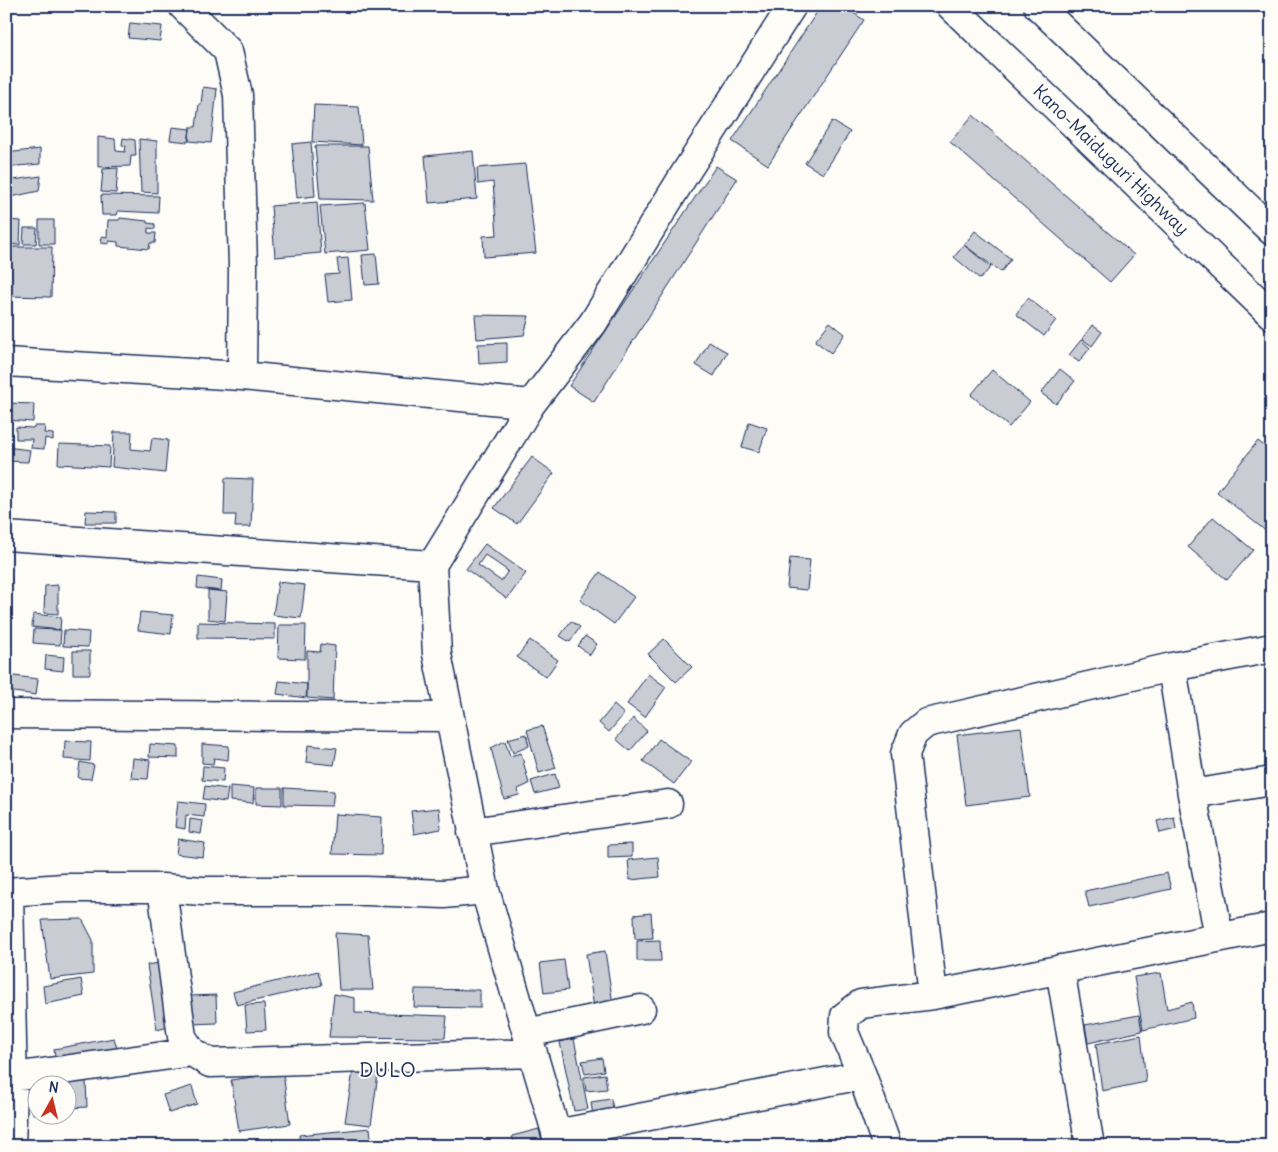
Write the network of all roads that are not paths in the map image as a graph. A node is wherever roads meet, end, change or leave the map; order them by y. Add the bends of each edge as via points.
1 (183, 6) edge
2 (792, 6) edge
3 (951, 6) edge
4 (1038, 6) edge
5 (1272, 231) edge
6 (1272, 315) edge
7 (6, 362) edge
8 (242, 376) junction
9 (532, 404) junction
10 (6, 536) edge
11 (432, 565) junction
12 (1272, 648) edge
13 (1172, 667) junction
14 (6, 714) edge
15 (449, 717) junction
16 (1272, 781) edge
17 (1192, 794) junction
18 (668, 804) dead end
19 (472, 832) junction
20 (162, 888) junction
21 (484, 890) junction
22 (8, 892) edge
23 (1272, 927) edge
24 (1219, 938) junction
25 (1060, 969) junction
26 (933, 995) junction
27 (642, 1009) dead end
28 (530, 1043) junction
29 (192, 1052) junction
30 (11, 1063) edge
31 (862, 1074) junction
32 (558, 1140) edge
33 (11, 1146) edge
34 (886, 1146) edge
35 (1090, 1146) edge

1 - 8 main road via 228,51 238,94 243,266
2 - 9 main road via 593,323
3 - 6 main road, Kano-Maiduguri Highway
4 - 5 main road
7 - 8 main road
8 - 9 main road
9 - 11 main road
10 - 11 main road
11 - 15 main road via 437,654
12 - 13 main road
13 - 17 main road
13 - 26 main road via 926,723 913,734 905,754
14 - 15 main road
15 - 19 main road
16 - 17 main road
17 - 24 main road
18 - 19 main road
19 - 21 main road
20 - 21 main road via 444,894
20 - 22 main road via 64,888
20 - 29 main road via 182,1037
21 - 28 main road
22 - 30 main road
23 - 24 main road
24 - 25 main road
25 - 26 main road
25 - 35 main road
26 - 31 main road via 861,1004 845,1016 844,1032
27 - 28 main road
28 - 29 main road via 210,1063
28 - 32 main road
29 - 30 main road
30 - 33 main road
31 - 32 main road
31 - 34 main road

